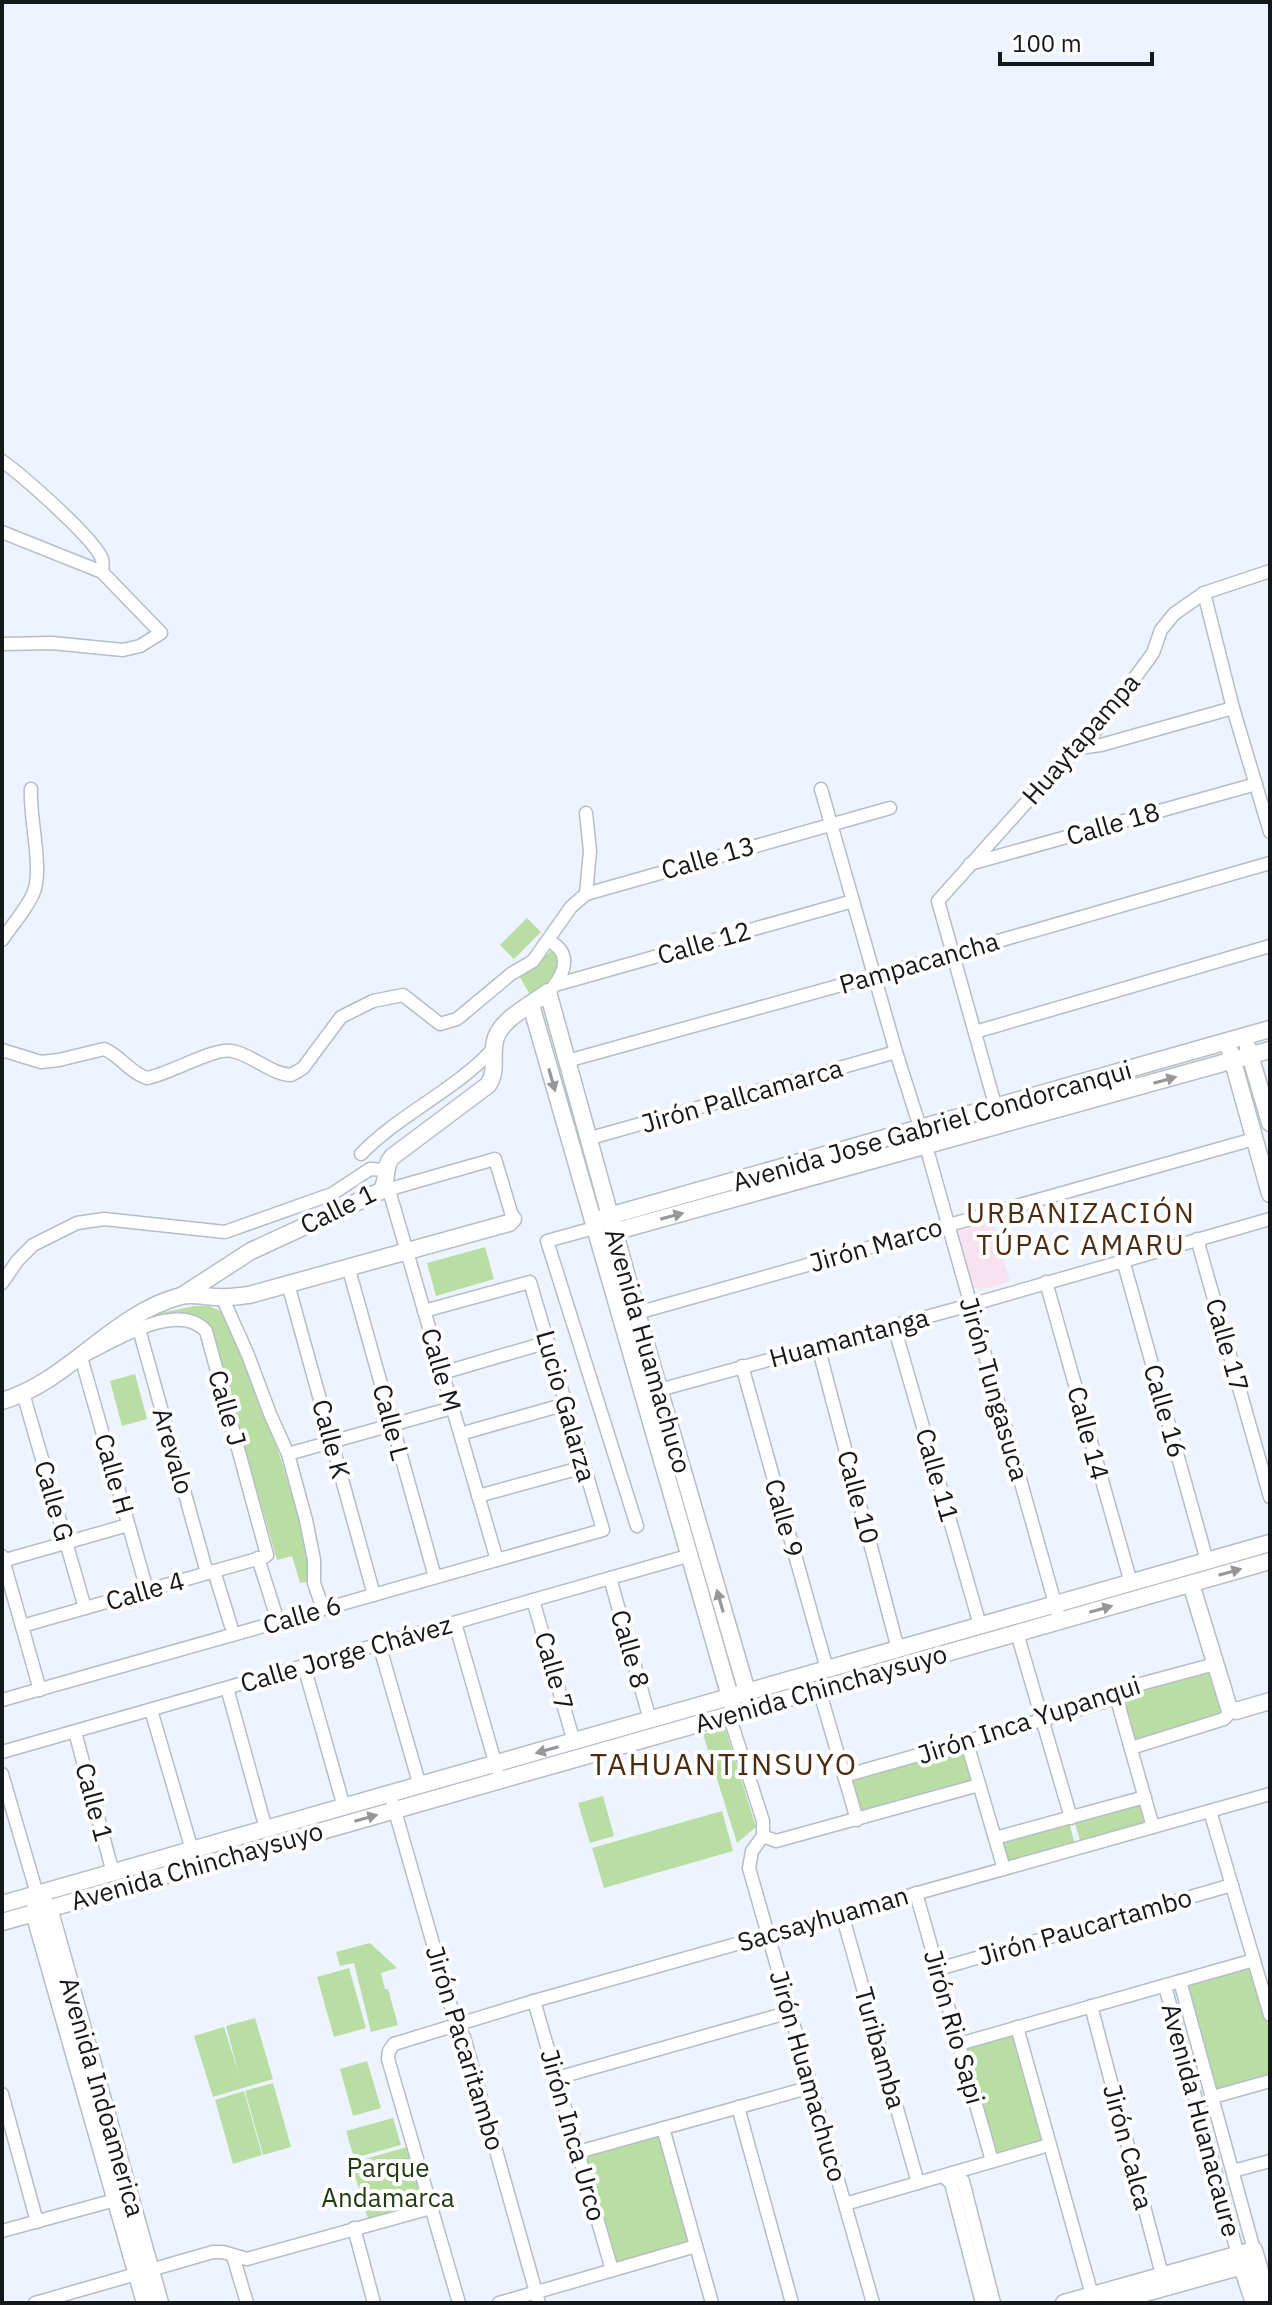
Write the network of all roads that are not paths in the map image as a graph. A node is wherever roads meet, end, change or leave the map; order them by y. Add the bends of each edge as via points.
1 (2, 461) edge
2 (2, 532) edge
3 (1270, 571) edge
4 (102, 572) junction
5 (1204, 593) junction
6 (2, 644) edge
7 (1233, 708) junction
8 (1077, 749) junction
9 (1256, 784) junction
10 (31, 789) dead end
11 (821, 789) dead end
12 (890, 808) dead end
13 (586, 813) dead end
14 (831, 824) junction
15 (1270, 832) edge
16 (1270, 863) edge
17 (970, 864) junction
18 (586, 894) junction
19 (853, 901) junction
20 (2, 940) edge
21 (549, 941) junction
22 (1270, 946) edge
23 (953, 954) junction
24 (874, 976) junction
25 (551, 989) junction
26 (531, 1005) junction
27 (1270, 1029) edge
28 (975, 1032) junction
29 (1236, 1039) junction
30 (494, 1048) junction
31 (2, 1050) edge
32 (1270, 1050) edge
33 (896, 1052) junction
34 (1250, 1056) junction
35 (1233, 1060) junction
36 (567, 1061) junction
37 (996, 1108) junction
38 (1270, 1123) edge
39 (921, 1130) junction
40 (587, 1139) junction
41 (1254, 1139) junction
42 (926, 1146) junction
43 (361, 1154) dead end
44 (387, 1180) junction
45 (1270, 1194) edge
46 (513, 1219) joint
47 (1270, 1219) edge
48 (947, 1225) junction
49 (601, 1227) junction
50 (1197, 1239) junction
51 (407, 1250) junction
52 (1123, 1260) junction
53 (348, 1266) junction
54 (1046, 1282) junction
55 (2, 1283) edge
56 (288, 1284) junction
57 (183, 1295) junction
58 (222, 1297) junction
59 (970, 1305) junction
60 (424, 1311) junction
61 (637, 1313) junction
62 (894, 1326) junction
63 (139, 1329) junction
64 (548, 1342) junction
65 (818, 1346) junction
66 (81, 1357) junction
67 (742, 1366) junction
68 (442, 1373) junction
69 (659, 1390) junction
70 (23, 1393) junction
71 (2, 1401) edge
72 (566, 1404) junction
73 (452, 1408) junction
74 (392, 1425) junction
75 (460, 1434) junction
76 (332, 1442) junction
77 (288, 1454) junction
78 (584, 1467) junction
79 (478, 1496) junction
80 (1270, 1497) edge
81 (128, 1525) junction
82 (637, 1526) dead end
83 (603, 1530) joint
84 (66, 1542) junction
85 (1269, 1551) edge
86 (691, 1555) junction
87 (263, 1556) junction
88 (2, 1559) edge
89 (497, 1560) junction
90 (1207, 1561) junction
91 (211, 1572) junction
92 (435, 1577) junction
93 (610, 1578) junction
94 (1131, 1583) junction
95 (1191, 1584) junction
96 (147, 1590) junction
97 (374, 1595) junction
98 (533, 1600) junction
99 (85, 1608) junction
100 (323, 1609) junction
101 (275, 1612) dead end
102 (1058, 1612) junction
103 (455, 1623) junction
104 (980, 1625) junction
105 (22, 1626) junction
106 (231, 1626) dead end
107 (1017, 1633) junction
108 (379, 1644) junction
109 (898, 1649) junction
110 (1215, 1664) junction
111 (304, 1666) junction
112 (827, 1669) junction
113 (227, 1688) junction
114 (819, 1689) junction
115 (40, 1690) junction
116 (1116, 1696) junction
117 (2, 1700) edge
118 (749, 1700) junction
119 (1270, 1701) edge
120 (731, 1708) junction
121 (151, 1710) junction
122 (1232, 1710) junction
123 (650, 1720) junction
124 (1042, 1720) junction
125 (75, 1732) junction
126 (574, 1742) junction
127 (967, 1743) junction
128 (1131, 1748) junction
129 (2, 1752) edge
130 (498, 1772) junction
131 (2, 1774) edge
132 (844, 1776) junction
133 (979, 1785) junction
134 (420, 1786) junction
135 (1270, 1794) edge
136 (1145, 1797) junction
137 (392, 1802) junction
138 (344, 1807) junction
139 (1210, 1811) junction
140 (1071, 1818) junction
141 (857, 1820) junction
142 (1153, 1827) junction
143 (266, 1829) junction
144 (763, 1836) junction
145 (995, 1838) junction
146 (192, 1850) junction
147 (1004, 1869) junction
148 (113, 1873) junction
149 (1232, 1885) junction
150 (916, 1893) junction
151 (37, 1894) junction
152 (2, 1904) edge
153 (42, 1910) junction
154 (842, 1914) junction
155 (2, 1922) edge
156 (768, 1935) junction
157 (1254, 1960) junction
158 (938, 1969) junction
159 (1180, 1981) junction
160 (1165, 1986) junction
161 (534, 2001) junction
162 (1091, 2006) junction
163 (790, 2012) junction
164 (1270, 2015) edge
165 (456, 2024) junction
166 (1017, 2027) junction
167 (959, 2044) junction
168 (557, 2078) junction
169 (1270, 2081) edge
170 (811, 2087) junction
171 (2, 2094) edge
172 (1213, 2097) junction
173 (738, 2107) junction
174 (663, 2128) junction
175 (1049, 2145) junction
176 (578, 2152) junction
177 (992, 2161) junction
178 (1270, 2161) edge
179 (1233, 2171) junction
180 (948, 2174) junction
181 (918, 2183) junction
182 (115, 2200) junction
183 (845, 2204) junction
184 (431, 2208) junction
185 (37, 2222) junction
186 (354, 2228) junction
187 (2, 2231) edge
188 (696, 2246) junction
189 (233, 2256) junction
190 (1248, 2258) junction
191 (612, 2270) junction
192 (144, 2273) junction
193 (1164, 2281) junction
194 (1092, 2295) junction
195 (537, 2298) edge
196 (59, 2300) edge
197 (35, 2303) edge
198 (145, 2303) edge
199 (160, 2303) edge
200 (247, 2303) edge
201 (374, 2303) edge
202 (459, 2303) edge
203 (499, 2303) edge
204 (712, 2303) edge
205 (792, 2303) edge
206 (873, 2303) edge
207 (982, 2303) edge
208 (994, 2303) edge
209 (1064, 2303) edge
210 (1109, 2303) edge
211 (1254, 2303) edge
212 (1269, 2303) edge

1 - 4 street via 84,535 101,559
2 - 4 street
3 - 5 street, Huaytapampa
4 - 6 street via 161,633 123,650
5 - 7 street
5 - 8 street, Huaytapampa via 1174,614 1138,675
7 - 8 street
7 - 9 street
8 - 17 street, Huaytapampa
9 - 15 street
9 - 17 street, Calle 18
10 - 20 street via 37,882
11 - 14 street, Jirón Tungasuca
12 - 14 street, Calle 13
13 - 18 street
14 - 18 street, Calle 13
14 - 19 street, Jirón Tungasuca
16 - 23 street, Pampacancha
17 - 23 street, Huaytapampa via 938,901
18 - 21 street
19 - 24 street, Jirón Tungasuca
19 - 25 street, Calle 12
21 - 25 street via 565,959 563,973
21 - 31 street via 533,961 450,1023 440,1024 403,995 353,1009 291,1075 230,1050 147,1078 104,1049 41,1062
22 - 28 street
23 - 24 street, Pampacancha
23 - 28 street
24 - 33 street, Jirón Tungasuca
24 - 36 street, Pampacancha
25 - 26 street, Calle 1
25 - 36 street, Avenida Huamachuco
26 - 30 street, Calle 1 via 502,1027
26 -> 49 street, Avenida Huamachuco
27 - 29 street, Avenida Jose Gabriel Condorcanqui
28 - 37 street
29 - 34 street
29 - 35 street
29 - 37 street, Avenida Jose Gabriel Condorcanqui
30 - 43 street via 476,1068
30 - 44 street, Calle 1 via 488,1085 397,1151 388,1162
32 - 34 street, Avenida Jose Gabriel Condorcanqui
33 - 39 street, Jirón Tungasuca
33 - 40 street, Jirón Pallcamarca
34 - 35 street, Avenida Jose Gabriel Condorcanqui
34 - 38 street
35 - 41 street
42 -> 35 street, Avenida Jose Gabriel Condorcanqui
36 - 40 street, Avenida Huamachuco
37 - 39 street, Avenida Jose Gabriel Condorcanqui
39 - 42 street, Jirón Tungasuca
39 - 49 street, Avenida Jose Gabriel Condorcanqui
40 - 49 street, Avenida Huamachuco
41 - 45 street
41 - 48 street, Jirón Marco
42 - 48 street, Jirón Tungasuca
49 -> 42 street, Avenida Jose Gabriel Condorcanqui
44 - 46 street via 495,1159
44 - 51 street, Calle M
44 - 55 street via 370,1169 332,1194 215,1232 86,1220 33,1245
44 - 57 street, Calle 1 via 376,1194 251,1251
46 - 51 street, Calle 1
47 - 50 street, Huamantanga
48 - 59 street, Jirón Tungasuca
48 - 61 street, Jirón Marco
49 - 61 street, Avenida Huamachuco
49 - 82 street via 547,1241
49 - 86 street, Avenida Huamachuco
50 - 52 street, Huamantanga
50 - 80 street, Calle 17
51 - 53 street, Calle 1
51 - 60 street, Calle M
52 - 54 street, Huamantanga
52 - 90 street, Calle 16
53 - 56 street, Calle 1
53 - 74 street, Calle L
54 - 59 street, Huamantanga
54 - 94 street, Calle 14
56 - 58 street, Calle 1
56 - 76 street, Calle K
57 - 58 street, Calle 1
57 - 66 street, Calle 1 via 128,1321
58 - 77 street
59 - 62 street, Huamantanga
59 - 102 street, Jirón Tungasuca
60 - 64 street, Lucio Galarza via 530,1282
60 - 68 street, Calle M
61 - 69 street, Avenida Huamachuco
62 - 65 street, Huamantanga
62 - 104 street, Calle 11
63 - 66 street
63 - 87 street, Calle J via 177,1320 206,1331
63 - 91 street, Arevalo
64 - 68 street
64 - 72 street, Lucio Galarza
65 - 67 street, Huamantanga
65 - 109 street, Calle 10
66 - 70 street, Calle 1
66 - 81 street, Calle H
67 - 69 street, Huamantanga
67 - 112 street, Calle 9
68 - 73 street, Calle M
118 -> 69 street, Avenida Huamachuco
70 - 71 street, Calle 1
70 - 84 street, Calle G
72 - 75 street
72 - 78 street, Lucio Galarza
73 - 74 street
73 - 75 street, Calle M
74 - 76 street
74 - 92 street, Calle L
75 - 79 street, Calle M
76 - 77 street
76 - 97 street, Calle K
77 - 100 street
78 - 79 street
78 - 83 street, Lucio Galarza
79 - 89 street, Calle M
81 - 84 street
81 - 96 street, Calle H
83 - 89 street, Calle 6
84 - 88 street
84 - 99 street, Calle G
85 - 90 street, Avenida Chinchaysuyo
95 -> 85 street, Avenida Chinchaysuyo
86 - 93 street, Calle Jorge Chávez
86 - 120 street, Avenida Huamachuco
87 - 91 street, Calle 4
87 - 101 street
88 - 105 street
89 - 92 street, Calle 6
90 - 94 street, Avenida Chinchaysuyo
91 - 96 street, Calle 4
91 - 106 street, Arevalo
92 - 97 street, Calle 6
93 - 98 street, Calle Jorge Chávez
93 - 123 street, Calle 8
94 - 102 street, Avenida Chinchaysuyo
102 -> 95 street, Avenida Chinchaysuyo
95 - 110 street
96 - 99 street, Calle 4
97 - 100 street, Calle 6
98 - 103 street, Calle Jorge Chávez
98 - 126 street, Calle 7
99 - 105 street, Calle 4
100 - 115 street, Calle 6
102 - 104 street, Avenida Chinchaysuyo
102 - 107 street, Avenida Chinchaysuyo
103 - 108 street, Calle Jorge Chávez
103 - 130 street
104 - 109 street, Avenida Chinchaysuyo
105 - 115 street
107 - 114 street, Avenida Chinchaysuyo
107 - 124 street
108 - 111 street, Calle Jorge Chávez
108 - 134 street
109 - 112 street, Avenida Chinchaysuyo
110 - 116 street, Jirón Inca Yupanqui via 1122,1689
110 - 122 street
111 - 113 street, Calle Jorge Chávez
111 - 138 street
112 - 118 street, Avenida Chinchaysuyo
113 - 121 street, Calle Jorge Chávez
113 - 143 street
114 - 118 street, Avenida Chinchaysuyo
114 - 132 street
115 - 117 street, Calle 6
116 - 124 street, Jirón Inca Yupanqui
116 - 128 street
118 - 120 street, Avenida Chinchaysuyo
119 - 122 street
120 - 123 street, Avenida Chinchaysuyo
120 - 130 street, Avenida Chinchaysuyo
120 - 144 street
121 - 125 street, Calle Jorge Chávez
121 - 146 street
122 - 128 street via 1224,1719
123 - 126 street, Avenida Chinchaysuyo
124 - 127 street, Jirón Inca Yupanqui
124 - 140 street
125 - 129 street, Calle Jorge Chávez
125 - 148 street, Calle 1
126 -> 130 street, Avenida Chinchaysuyo
127 - 132 street, Jirón Inca Yupanqui
127 - 133 street
128 - 136 street
130 - 134 street, Avenida Chinchaysuyo
130 - 137 street, Avenida Chinchaysuyo
131 - 151 street, Avenida Indoamerica
132 - 141 street
133 - 141 street, Jirón Inca Yupanqui
133 - 145 street
134 - 137 street, Avenida Chinchaysuyo
135 - 139 street, Sacsayhuaman
136 - 140 street
136 - 142 street
137 - 138 street, Avenida Chinchaysuyo
153 -> 137 street, Avenida Chinchaysuyo
137 - 165 street, Jirón Pacaritambo
138 - 143 street, Avenida Chinchaysuyo
139 - 142 street, Sacsayhuaman
139 - 149 street
140 - 145 street
141 - 144 street, Jirón Inca Yupanqui via 776,1841
142 - 147 street, Sacsayhuaman
143 - 146 street, Avenida Chinchaysuyo
144 - 156 street, Jirón Huamachuco via 752,1851 749,1868
145 - 147 street
146 - 148 street, Avenida Chinchaysuyo
147 - 150 street, Sacsayhuaman
148 - 151 street, Avenida Chinchaysuyo
149 - 157 street
149 - 158 street, Jirón Paucartambo
150 - 154 street, Sacsayhuaman
150 - 158 street, Jirón Rio Sapi
151 - 152 street, Avenida Chinchaysuyo
151 - 153 street, Avenida Indoamerica
153 - 155 street, Avenida Chinchaysuyo
153 - 182 street, Avenida Indoamerica
153 - 192 street, Avenida Indoamerica
154 - 156 street, Sacsayhuaman
154 - 181 street, Turibamba
156 - 161 street, Sacsayhuaman
156 - 163 street, Jirón Huamachuco
157 - 159 street
157 - 164 street
158 - 167 street, Jirón Rio Sapi
159 - 160 street
159 - 172 street
160 - 162 street
160 - 190 street, Avenida Huanacaure
161 - 165 street, Sacsayhuaman
161 - 168 street, Jirón Inca Urco
162 - 166 street
162 - 193 street, Jirón Calca
163 - 168 street
163 - 170 street, Jirón Huamachuco
165 - 184 street, Sacsayhuaman via 394,2044 388,2059
165 - 195 street, Jirón Pacaritambo
166 - 167 street
166 - 175 street
167 - 177 street, Jirón Rio Sapi
168 - 176 street, Jirón Inca Urco
169 - 172 street
170 - 173 street
170 - 183 street, Jirón Huamachuco
171 - 185 street
172 - 179 street
173 - 174 street
173 - 205 street
174 - 176 street
174 - 188 street
175 - 177 street
175 - 194 street
176 - 191 street, Jirón Inca Urco
177 - 180 street
178 - 179 street
179 - 190 street
180 - 181 street
180 - 207 street
180 - 208 street via 963,2181
181 - 183 street
182 - 185 street
182 - 192 street, Avenida Indoamerica
183 - 206 street, Jirón Huamachuco
184 - 186 street
184 - 202 street
185 - 187 street
186 - 189 street via 247,2259
186 - 201 street
188 - 191 street
188 - 204 street
189 - 192 street via 213,2252
189 - 200 street
190 - 193 street, Avenida Huanacaure
190 - 211 street
190 - 212 street
191 - 195 street
192 - 196 street
192 - 198 street, Avenida Indoamerica
192 - 199 street, Avenida Indoamerica
193 - 194 street, Avenida Huanacaure
193 - 210 street, Avenida Huanacaure
194 - 209 street, Avenida Huanacaure
195 - 203 street
196 - 197 street

